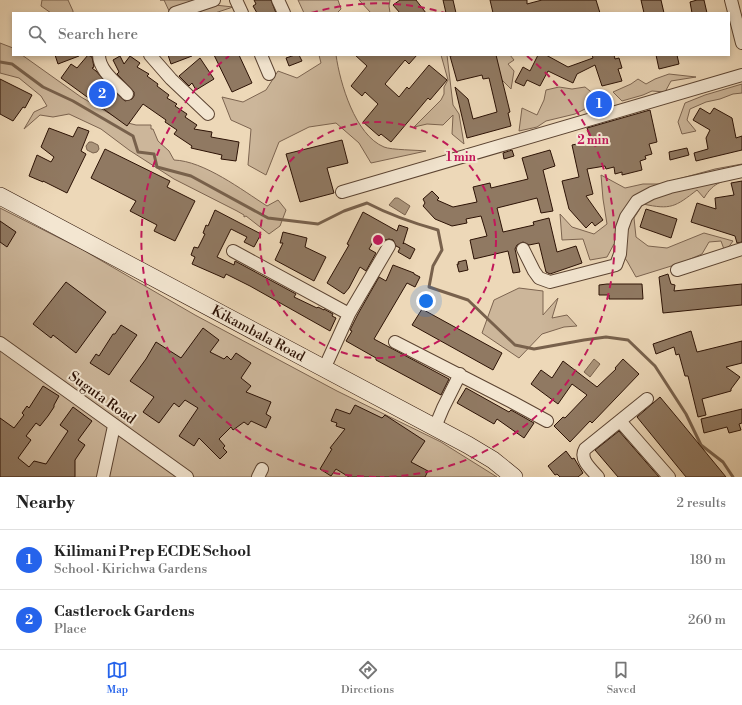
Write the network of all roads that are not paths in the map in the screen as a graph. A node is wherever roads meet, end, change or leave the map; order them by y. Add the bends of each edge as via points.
1 (214, 0) edge
2 (236, 0) edge
3 (278, 0) edge
4 (730, 0) edge
5 (178, 12) edge
6 (242, 12) edge
7 (284, 12) edge
8 (742, 43) edge
9 (99, 56) edge
10 (151, 56) edge
11 (261, 56) edge
12 (269, 74) dead end
13 (742, 75) edge
14 (127, 94) dead end
15 (208, 114) dead end
16 (742, 170) edge
17 (342, 192) dead end
18 (0, 196) edge
19 (389, 246) dead end
20 (523, 249) dead end
21 (742, 249) edge
22 (233, 251) dead end
23 (677, 270) dead end
24 (348, 314) junction
25 (395, 342) dead end
26 (0, 343) edge
27 (324, 369) junction
28 (460, 374) junction
29 (647, 399) dead end
30 (547, 421) dead end
31 (620, 421) junction
32 (114, 426) junction
33 (435, 427) junction
34 (103, 477) edge
35 (187, 477) edge
36 (514, 477) edge
37 (598, 477) edge
38 (669, 477) edge

1 - 5 street
2 - 6 street
3 - 7 street
4 - 8 street
9 - 14 street via 102,68
10 - 15 street
11 - 12 street
13 - 17 street
16 - 20 street via 670,187 636,201 622,228 620,254 616,265 550,282 540,278 534,271
18 - 27 main road, Kikambala Road
19 - 24 street
21 - 23 street
22 - 24 street
24 - 27 street
25 - 28 street
26 - 32 street, Suguta Road
27 - 33 main road, Kikambala Road
28 - 30 street
28 - 33 street
29 - 31 street
31 - 37 street via 582,453 583,459
31 - 38 street
32 - 34 street
32 - 35 street, Suguta Road
33 - 36 main road, Kikambala Road via 493,460

